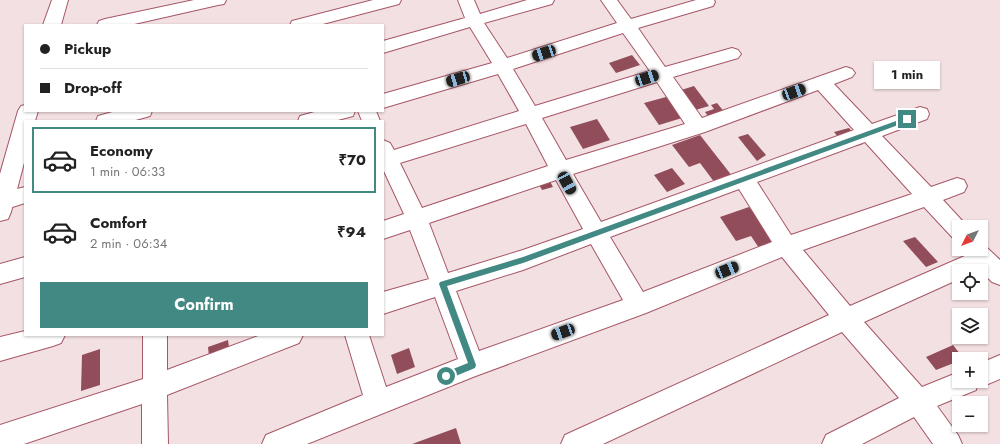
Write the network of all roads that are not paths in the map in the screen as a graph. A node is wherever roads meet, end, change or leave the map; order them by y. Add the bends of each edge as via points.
1 (60, 0) edge
2 (218, 0) edge
3 (393, 0) edge
4 (466, 0) edge
5 (546, 0) edge
6 (609, 0) edge
7 (707, 2) dead end
8 (474, 20) junction
9 (333, 21) edge
10 (52, 24) edge
11 (110, 24) edge
12 (307, 24) edge
13 (627, 26) junction
14 (384, 47) edge
15 (732, 54) dead end
16 (503, 66) junction
17 (846, 73) dead end
18 (661, 74) junction
19 (821, 82) junction
20 (384, 101) edge
21 (139, 112) edge
22 (342, 112) edge
23 (920, 114) dead end
24 (530, 116) junction
25 (109, 120) edge
26 (311, 120) edge
27 (698, 127) junction
28 (24, 132) edge
29 (868, 133) junction
30 (22, 143) edge
31 (385, 156) edge
32 (560, 170) junction
33 (744, 179) junction
34 (957, 186) dead end
35 (24, 195) edge
36 (928, 197) junction
37 (2, 206) edge
38 (417, 220) junction
39 (952, 224) edge
40 (384, 230) edge
41 (596, 233) junction
42 (786, 246) junction
43 (975, 256) edge
44 (981, 256) edge
45 (24, 267) edge
46 (0, 274) edge
47 (1000, 275) edge
48 (443, 284) junction
49 (384, 303) edge
50 (638, 305) junction
51 (846, 319) junction
52 (49, 336) edge
53 (155, 336) edge
54 (288, 336) edge
55 (357, 336) edge
56 (0, 349) edge
57 (473, 365) junction
58 (1000, 367) edge
59 (988, 372) edge
60 (155, 387) junction
61 (952, 387) edge
62 (918, 401) junction
63 (378, 402) junction
64 (0, 438) edge
65 (604, 438) edge
66 (282, 442) edge
67 (155, 444) edge
68 (574, 444) edge
69 (835, 444) edge
70 (949, 444) edge

1 - 10 main road
2 - 11 street
3 - 9 street
4 - 8 street
5 - 8 street
6 - 13 street
7 - 13 street
8 - 14 street
8 - 16 street
9 - 12 street
13 - 16 street
13 - 18 street
15 - 18 street
16 - 20 street
16 - 24 street
17 - 19 street
18 - 24 street
18 - 27 street
19 - 27 street
19 - 29 street
21 - 25 street
22 - 26 street
23 - 29 street
24 - 31 street
24 - 32 street
27 - 32 street
28 - 30 main road
29 - 33 street
29 - 36 street
30 - 37 main road
31 - 38 street
32 - 38 street
32 - 41 street
33 - 41 street
33 - 42 street
34 - 36 street
35 - 37 street
36 - 39 street
36 - 42 street
38 - 40 street
38 - 48 street
41 - 48 street via 523,260
41 - 50 street
42 - 50 street
42 - 51 street
43 - 51 street
44 - 47 street
45 - 46 street
48 - 49 street
48 - 57 street
50 - 57 street
51 - 62 street
51 - 65 street
52 - 56 street
53 - 60 street
54 - 60 street
55 - 63 street
57 - 63 street
58 - 59 street
60 - 64 street
60 - 67 street
61 - 62 street
62 - 69 street
62 - 70 street
63 - 66 street
65 - 68 street

